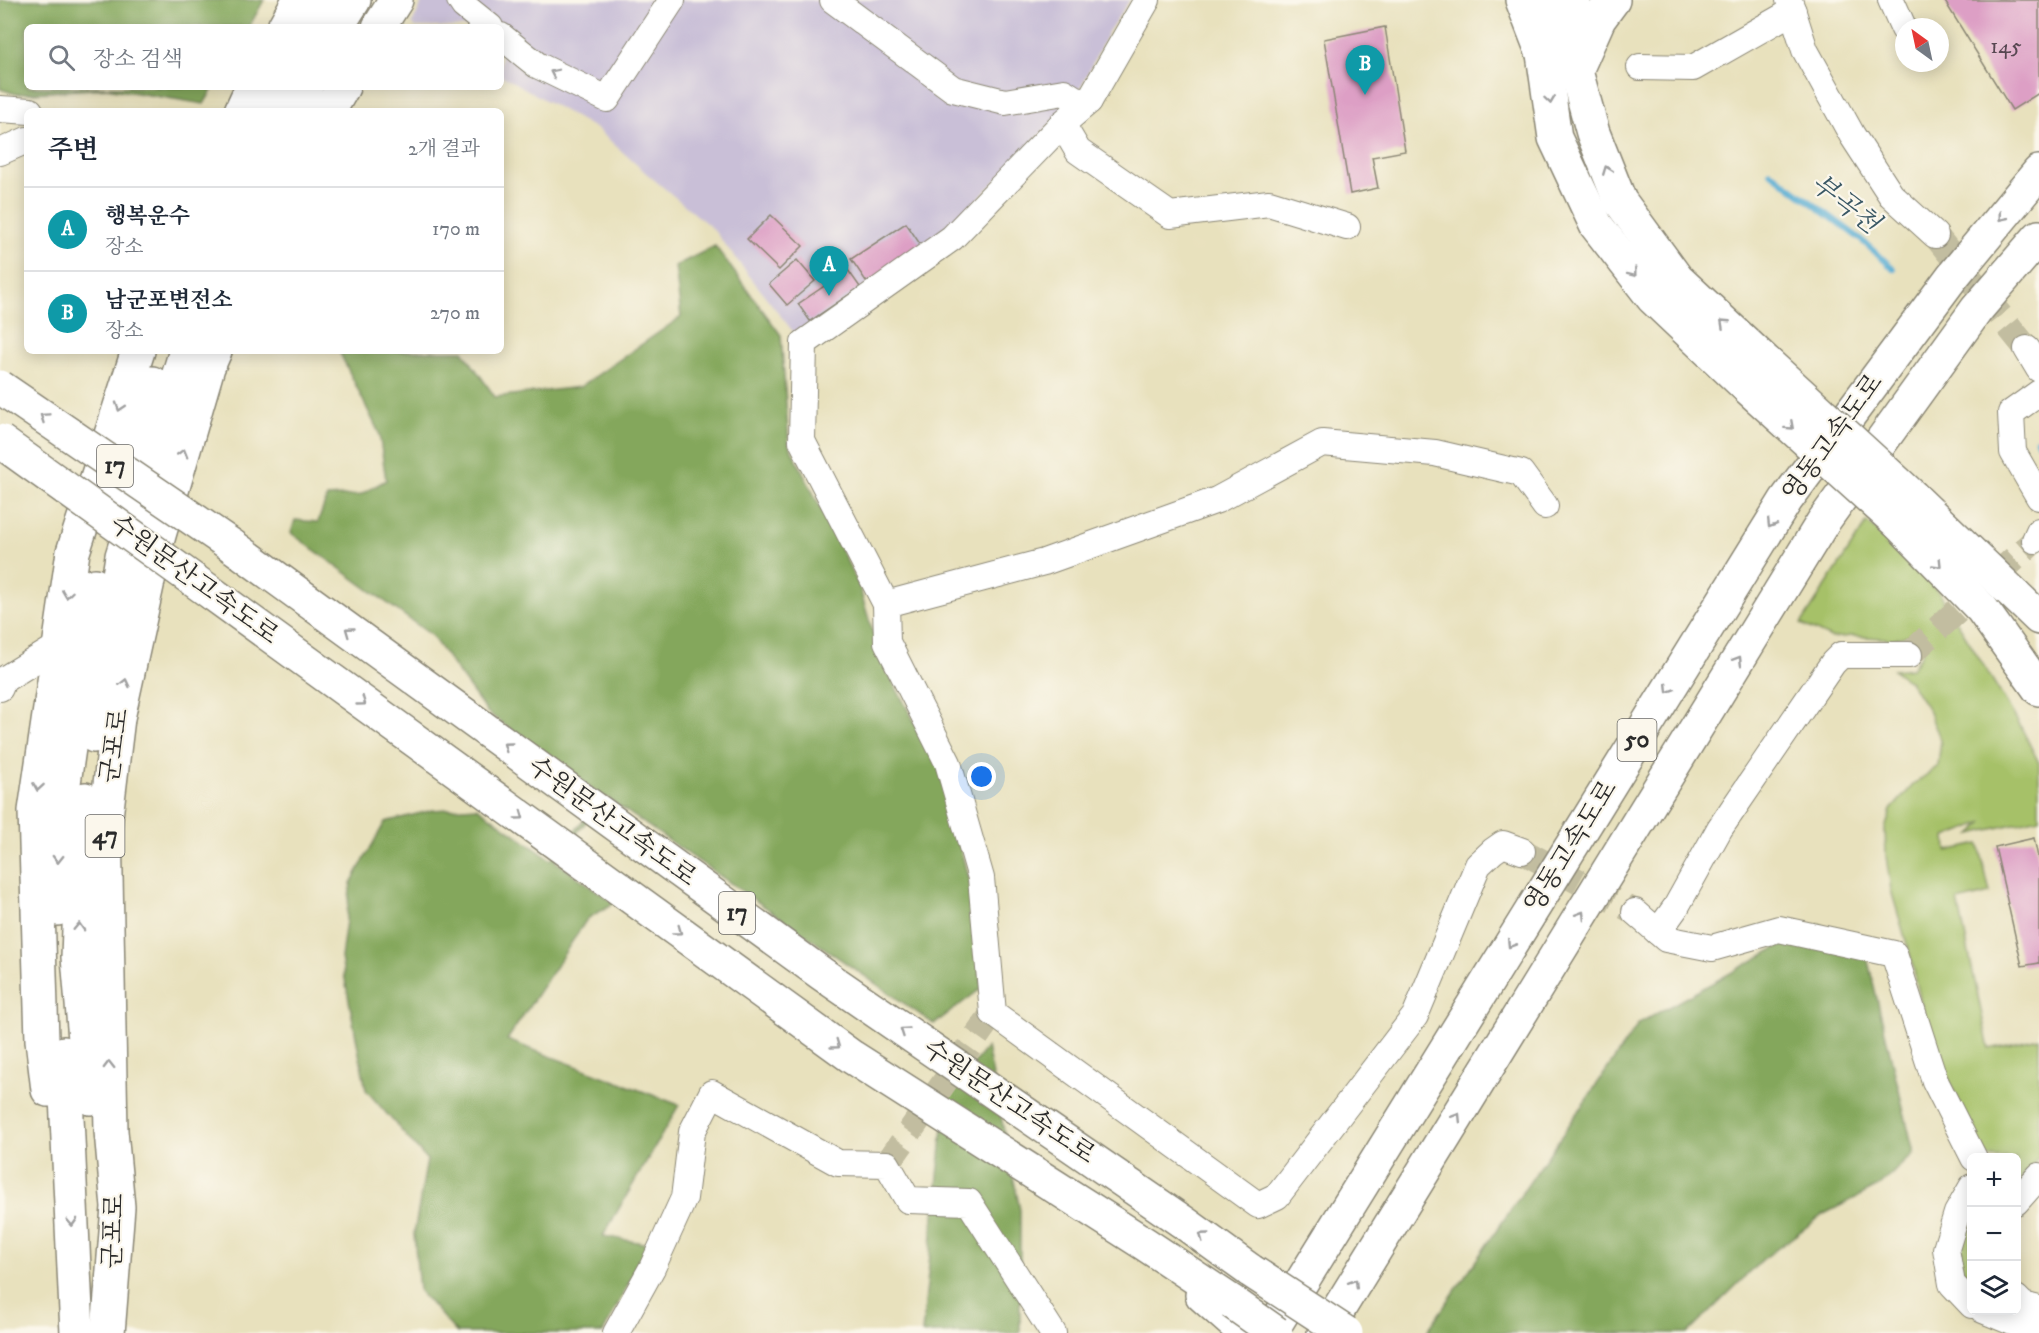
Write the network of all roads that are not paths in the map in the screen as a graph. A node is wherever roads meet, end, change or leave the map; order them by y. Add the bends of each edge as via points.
1 (299, 0) edge
2 (328, 0) edge
3 (354, 0) edge
4 (396, 0) edge
5 (460, 0) edge
6 (672, 0) edge
7 (833, 0) edge
8 (1147, 0) edge
9 (1522, 0) edge
10 (1549, 0) edge
11 (1574, 0) edge
12 (1613, 0) edge
13 (1890, 0) edge
14 (1791, 5) edge
15 (1899, 18) edge
16 (286, 24) edge
17 (313, 24) edge
18 (339, 24) edge
19 (381, 24) edge
20 (486, 24) edge
21 (504, 38) edge
22 (1544, 54) junction
23 (1640, 67) dead end
24 (1576, 71) junction
25 (251, 90) edge
26 (278, 90) edge
27 (304, 90) edge
28 (341, 90) edge
29 (1089, 101) junction
30 (242, 108) edge
31 (268, 108) edge
32 (296, 108) edge
33 (331, 108) edge
34 (0, 109) edge
35 (24, 111) edge
36 (1062, 124) junction
37 (24, 141) edge
38 (0, 152) edge
39 (2039, 172) edge
40 (1347, 227) dead end
41 (1935, 235) tunnel mouth
42 (2039, 237) edge
43 (137, 354) edge
44 (163, 354) edge
45 (185, 354) edge
46 (213, 354) edge
47 (1757, 375) junction
48 (0, 387) edge
49 (2039, 393) edge
50 (0, 441) edge
51 (2039, 497) edge
52 (1545, 506) dead end
53 (1905, 509) junction
54 (886, 604) junction
55 (2039, 618) edge
56 (60, 645) junction
57 (1909, 655) tunnel mouth
58 (0, 688) edge
59 (2039, 689) edge
60 (1522, 851) tunnel mouth
61 (1635, 912) tunnel mouth
62 (1658, 932) junction
63 (1971, 1153) edge
64 (69, 1164) junction
65 (2039, 1176) edge
66 (1967, 1194) edge
67 (2021, 1196) edge
68 (1967, 1301) edge
69 (2021, 1302) edge
70 (2039, 1309) edge
71 (1993, 1315) edge
72 (1233, 1317) edge
73 (77, 1333) edge
74 (107, 1333) edge
75 (616, 1333) edge
76 (1053, 1333) edge
77 (1270, 1333) edge
78 (1276, 1333) edge
79 (1324, 1333) edge
80 (1346, 1333) edge
81 (2039, 1333) edge

1 - 16 main road
2 - 17 main road
3 - 18 main road
4 - 19 main road
5 - 20 street
6 -> 21 street via 607,99 537,65
7 - 29 street via 953,89 1005,102 1064,92
8 - 29 street
9 - 22 main road
10 - 22 main road
11 - 24 main road
12 - 24 main road via 1599,19
13 - 15 street
14 - 23 street via 1693,68
14 - 41 street via 1805,50 1852,135 1891,195
22 -> 47 main road via 1555,138 1596,225 1653,298
47 -> 24 main road via 1677,279 1620,201 1593,133
25 - 30 main road
26 - 31 main road
27 - 32 main road
28 - 33 main road
29 - 36 street
34 - 35 street
36 - 40 street via 1078,151 1170,215 1269,203
36 - 54 street via 952,238 804,343 802,441
37 - 38 street
39 -> 77 main road, 영동고속도로 / 50 via 1952,277 1786,500
79 -> 42 main road, 영동고속도로 / 50 via 1823,522 1977,309
43 -> 56 main road, 군포로 / 47 via 74,552
44 -> 64 main road, 군포로 / 47 via 129,452 101,560 84,644 59,818 57,947
74 -> 45 main road, 군포로 / 47 via 78,957 83,819 122,556
74 -> 46 main road, 군포로 / 47 via 118,1207 111,1131 105,825 118,718 155,549
47 - 53 main road, bridge
80 -> 48 main road, 수원문산고속도로 / 17, bridge via 822,974 231,545
49 - 51 street via 2011,412 2013,452
50 -> 72 main road, 수원문산고속도로 / 17, bridge via 852,1057 1145,1244
52 - 54 street via 1521,473 1435,453 1322,443 1217,500 1044,562
53 - 55 main road
53 -> 59 main road
54 - 60 street via 887,642 948,763 981,878 993,1014 1258,1205 1277,1196 1415,1016 1478,865 1503,844
56 - 58 street via 3,680
56 -> 64 main road, 군포로 / 47 via 35,811 42,1040 51,1108
57 - 62 street via 1841,655 1833,663 1720,828
61 - 62 street
62 - 63 street via 1666,939 1712,948 1779,929 1894,954 1935,1081
64 -> 73 main road, 군포로 / 47
65 - 67 street
66 - 68 street via 1946,1250 1952,1284
69 - 70 street
71 - 81 street
72 - 78 main road, 수원문산고속도로 / 17, bridge
75 - 76 street via 684,1198 692,1132 712,1093 838,1163 887,1164 908,1200 969,1202

